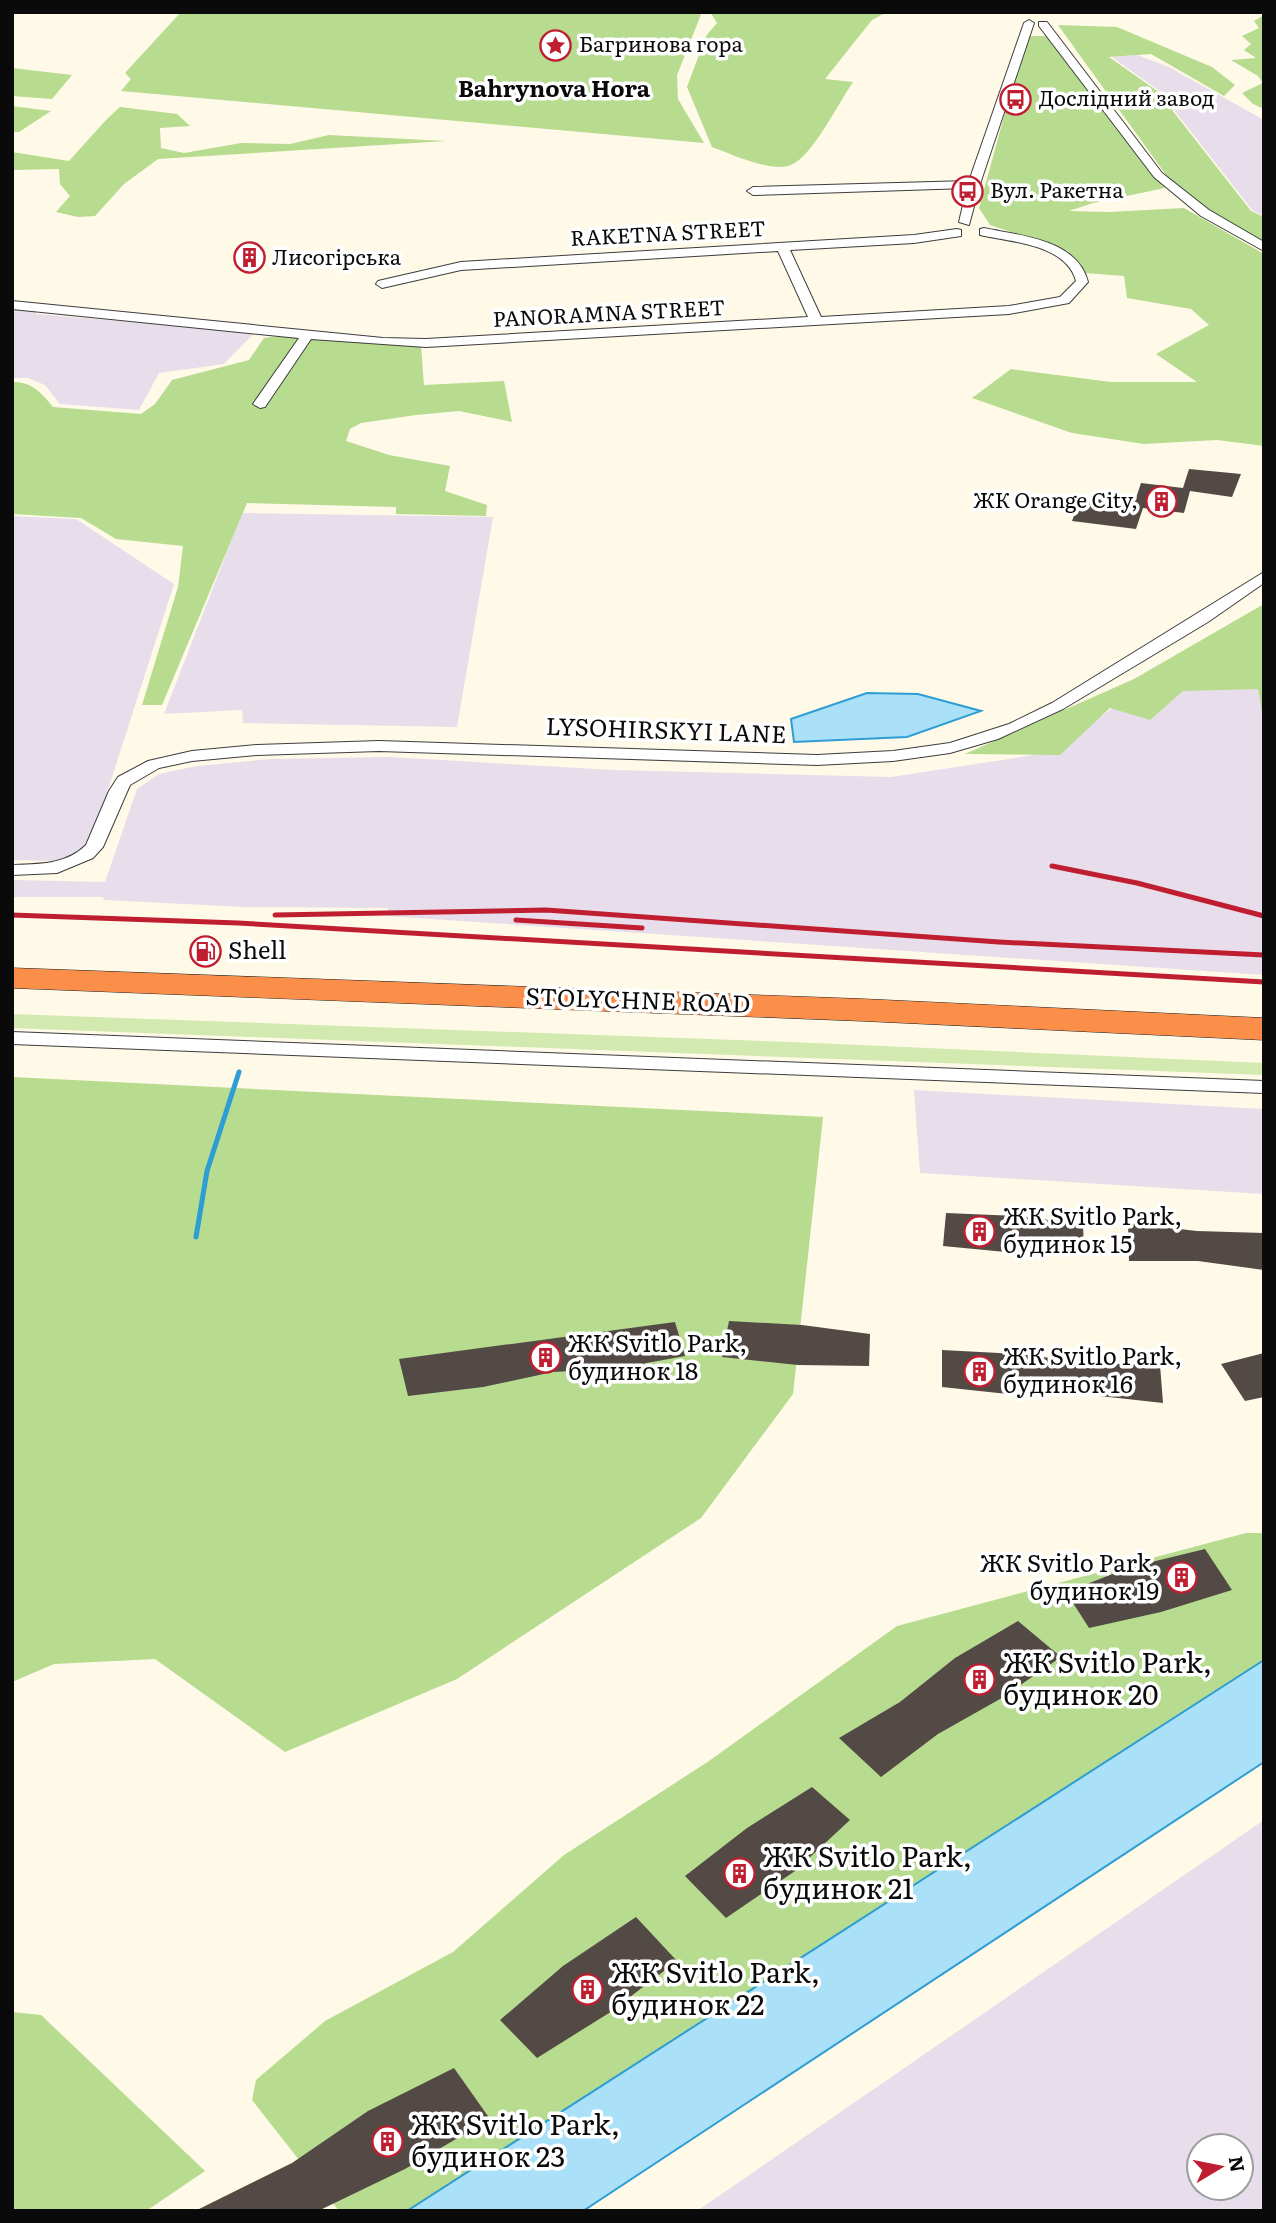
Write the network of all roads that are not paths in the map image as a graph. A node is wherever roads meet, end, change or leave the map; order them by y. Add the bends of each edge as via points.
1 (1032, 21) edge
2 (1052, 36) junction
3 (974, 184) junction
4 (753, 191) dead end
5 (961, 227) junction
6 (984, 232) joint
7 (782, 247) junction
8 (1264, 247) edge
9 (382, 284) dead end
10 (12, 305) edge
11 (817, 321) junction
12 (308, 334) junction
13 (260, 404) dead end
14 (1264, 576) edge
15 (12, 870) edge
16 (12, 978) edge
17 (12, 1000) edge
18 (1264, 1029) edge
19 (12, 1038) edge
20 (1264, 1049) edge
21 (1264, 1087) edge

1 - 2 street via 1043,24
1 - 2 street via 1037,32
1 - 3 street
2 - 8 street via 1158,175 1205,213
3 - 4 street
3 - 5 street
5 - 6 street, RAKETNA STREET via 971,235
5 - 7 street, RAKETNA STREET via 914,239
6 - 11 street, PANORAMNA STREET via 1070,258 1082,274 1082,282 1064,300 1032,308
7 - 9 street, RAKETNA STREET via 461,266
7 - 11 street
10 - 12 street, PANORAMNA STREET
11 - 12 street, PANORAMNA STREET via 426,343
12 - 13 street
14 - 15 street, LYSOHIRSKYI LANE via 1225,605 1055,708 957,746 889,757 817,760 379,746 192,756 154,764 124,781 94,846 74,862 44,870
16 - 18 highway, STOLYCHNE ROAD
17 - 20 highway, STOLYCHNE ROAD
19 - 21 street

